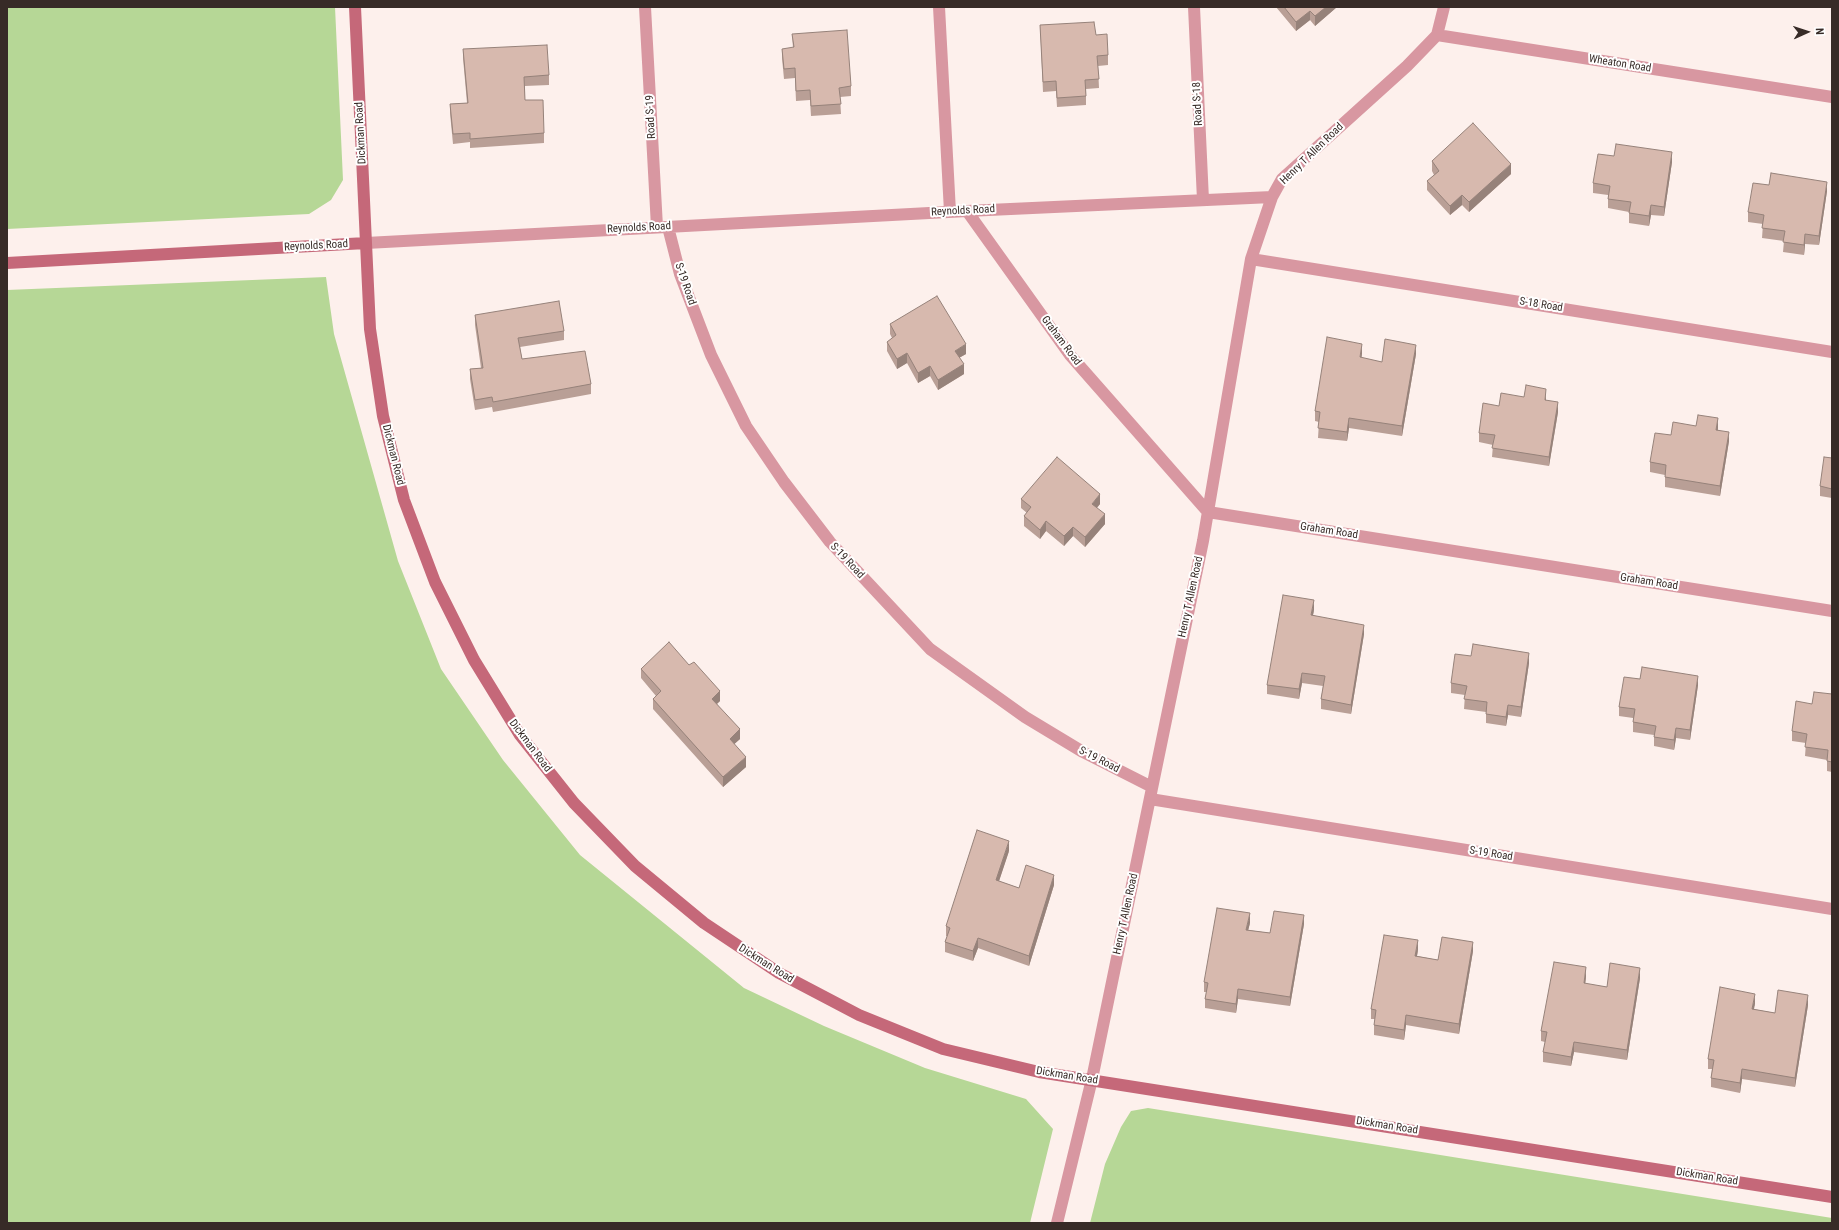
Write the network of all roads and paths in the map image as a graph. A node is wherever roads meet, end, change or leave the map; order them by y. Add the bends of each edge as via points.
1 (355, 7) edge
2 (645, 7) edge
3 (939, 7) edge
4 (1194, 7) edge
5 (1444, 7) edge
6 (1437, 35) junction
7 (1832, 97) edge
8 (1272, 197) junction
9 (1203, 200) junction
10 (967, 211) junction
11 (950, 212) junction
12 (663, 227) junction
13 (366, 243) junction
14 (1251, 259) junction
15 (7, 263) edge
16 (1832, 352) edge
17 (1208, 512) junction
18 (1832, 611) edge
19 (1151, 793) junction
20 (1832, 909) edge
21 (1092, 1079) junction
22 (1832, 1197) edge
23 (1057, 1223) edge

1 - 13 street, Dickman Road
2 - 12 street, Road S-19
3 - 11 street
4 - 9 street, Road S-18
5 - 6 street
6 - 7 street, Wheaton Road
6 - 8 street, Henry T Allen Road via 1407,66 1282,179
8 - 9 street, Reynolds Road
8 - 14 street, Henry T Allen Road
9 - 10 street, Reynolds Road
10 - 11 street, Reynolds Road
10 - 17 street, Graham Road via 1070,355
11 - 12 street, Reynolds Road
12 - 13 street, Reynolds Road
12 - 19 street, S-19 Road via 711,355 746,426 784,482 830,542 930,649 1025,717
13 - 15 street, Reynolds Road
13 - 21 street, Dickman Road via 373,345 383,416 404,500 435,582 474,660 520,734 574,803 635,866 704,924 779,973 859,1015 943,1049 1039,1072
14 - 16 street, S-18 Road
14 - 17 street, Henry T Allen Road
17 - 18 street, Graham Road
17 - 19 street, Henry T Allen Road
19 - 20 street, S-19 Road
19 - 21 street, Henry T Allen Road
21 - 22 street, Dickman Road
21 - 23 street, Henry T Allen Road

